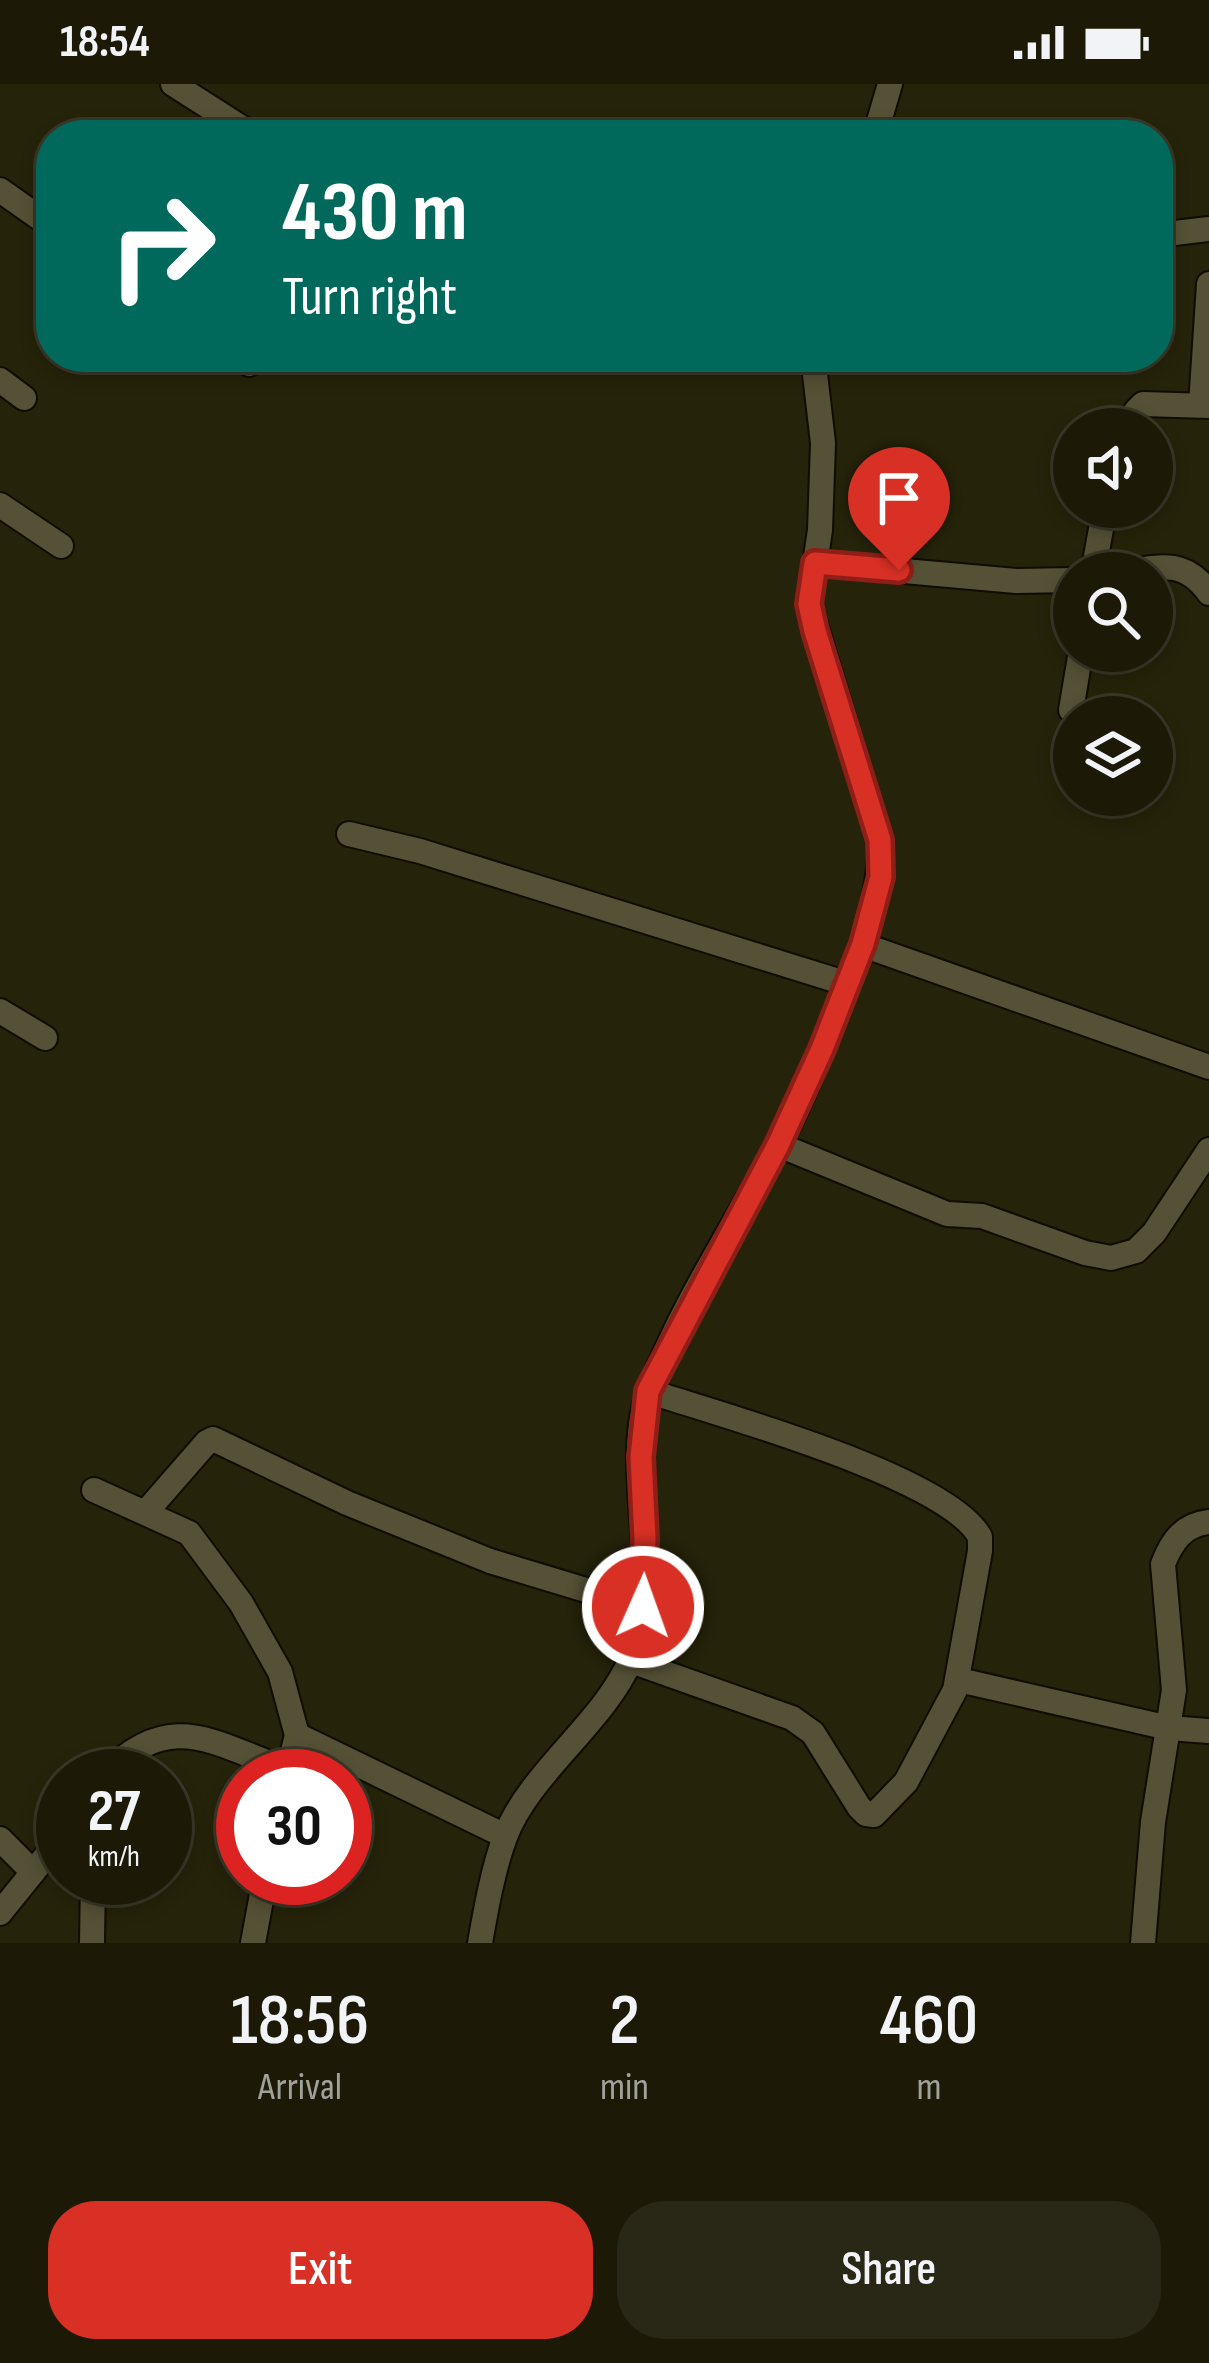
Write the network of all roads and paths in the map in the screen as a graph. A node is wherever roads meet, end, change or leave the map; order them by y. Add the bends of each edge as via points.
1 (173, 84) edge
2 (890, 84) edge
3 (229, 120) edge
4 (879, 120) edge
5 (0, 190) edge
6 (36, 215) edge
7 (1209, 229) edge
8 (1173, 233) edge
9 (1209, 284) edge
10 (815, 372) edge
11 (0, 380) edge
12 (24, 398) dead end
13 (1205, 405) edge
14 (1139, 408) edge
15 (0, 506) edge
16 (61, 546) dead end
17 (815, 563) junction
18 (1173, 568) edge
19 (1053, 580) edge
20 (1209, 593) edge
21 (349, 834) dead end
22 (863, 944) junction
23 (848, 984) junction
24 (0, 1010) edge
25 (45, 1038) dead end
26 (1209, 1067) edge
27 (778, 1145) junction
28 (1209, 1150) edge
29 (648, 1391) junction
30 (94, 1490) dead end
31 (146, 1512) junction
32 (1209, 1522) edge
33 (643, 1607) junction
34 (631, 1660) junction
35 (959, 1680) junction
36 (1169, 1728) junction
37 (1209, 1732) edge
38 (297, 1735) junction
39 (134, 1749) edge
40 (226, 1749) edge
41 (293, 1749) edge
42 (505, 1836) junction
43 (0, 1839) edge
44 (36, 1868) edge
45 (33, 1872) junction
46 (92, 1905) edge
47 (260, 1905) edge
48 (0, 1912) edge
49 (92, 1943) edge
50 (254, 1943) edge
51 (480, 1943) edge
52 (1143, 1943) edge

1 - 3 street
2 - 4 street
5 - 6 street
7 - 8 street
9 - 13 street
10 - 17 street via 823,443
11 - 12 street
13 - 14 street
15 - 16 street
17 - 19 street
17 - 22 street via 815,631 880,840 881,877
18 - 20 street via 1196,575
21 - 23 street
22 - 23 street
22 - 26 street
23 - 27 street
24 - 25 street
27 - 28 street via 947,1214 982,1216 1112,1258 1136,1251 1154,1233
27 - 29 street
29 - 33 street
29 - 35 street via 867,1465 975,1528 980,1551
30 - 31 street
31 - 33 street via 213,1439 490,1561
31 - 38 street via 189,1533 241,1603 280,1672
32 - 36 street via 1184,1531 1163,1564 1174,1690
33 - 34 street
34 - 35 street via 793,1718 813,1732 859,1807 874,1815 906,1782
34 - 42 street
35 - 36 street
36 - 37 street
36 - 52 street
38 - 41 street
38 - 42 street
39 - 40 street via 185,1733
42 - 51 street
43 - 45 street
44 - 45 street
45 - 48 street
46 - 49 street
47 - 50 street

